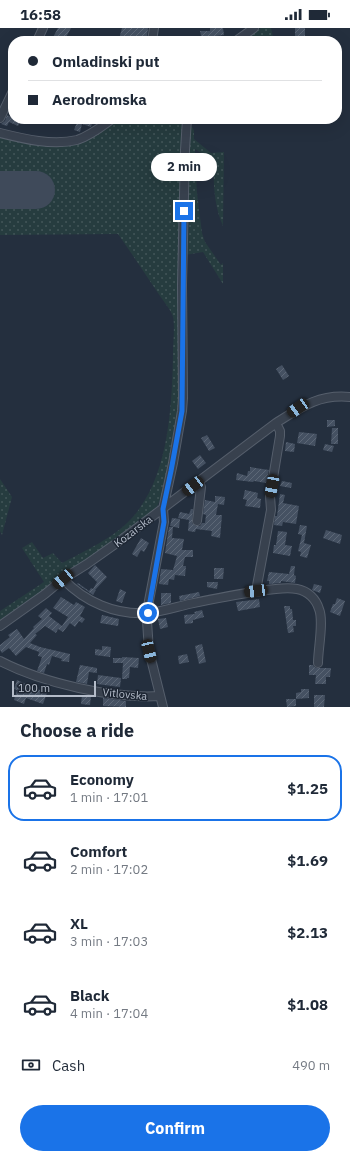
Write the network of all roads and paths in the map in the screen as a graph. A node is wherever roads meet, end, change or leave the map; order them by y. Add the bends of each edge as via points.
1 (251, 29) edge
2 (242, 36) edge
3 (8, 101) edge
4 (0, 118) edge
5 (105, 124) edge
6 (187, 124) edge
7 (0, 133) edge
8 (350, 397) edge
9 (276, 423) junction
10 (199, 482) junction
11 (163, 509) junction
12 (197, 521) dead end
13 (63, 579) junction
14 (256, 591) junction
15 (148, 613) junction
16 (0, 626) edge
17 (0, 661) edge
18 (318, 663) dead end
19 (160, 696) junction
20 (163, 707) edge

1 - 2 street
3 - 4 street
5 - 7 street via 88,136 68,141 40,141
6 - 11 street via 182,278 182,405
8 - 9 street, Kozarska via 327,397 312,402
9 - 10 street, Kozarska
9 - 14 street via 280,436 270,496 271,510
10 - 11 street, Kozarska
10 - 12 street via 201,487
11 - 13 street, Kozarska via 88,564
11 - 15 street via 164,522
13 - 15 street via 79,594 97,604 115,610
13 - 16 street, Kozarska
14 - 15 street
14 - 18 street via 288,588 299,589 311,596 320,610
15 - 19 street via 149,651
17 - 19 street, Vitlovska via 16,669 69,686 129,695
19 - 20 street

